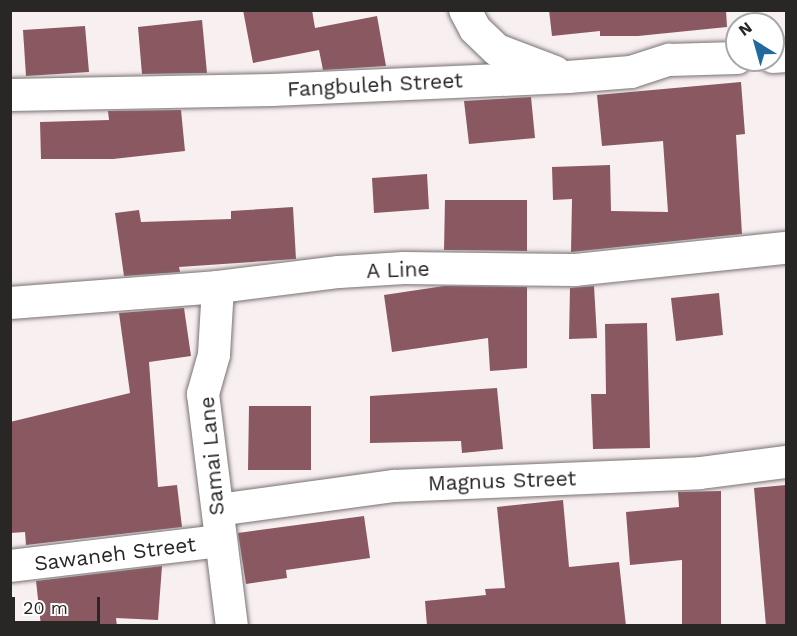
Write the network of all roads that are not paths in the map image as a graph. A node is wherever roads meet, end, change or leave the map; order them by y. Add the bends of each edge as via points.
1 (465, 10) edge
2 (725, 58) edge
3 (568, 77) junction
4 (10, 95) edge
5 (786, 248) edge
6 (218, 287) junction
7 (10, 303) edge
8 (786, 462) edge
9 (218, 510) junction
10 (219, 542) junction
11 (10, 566) edge
12 (232, 626) edge

1 - 3 street via 475,29 497,50
2 - 3 street, Fangbuleh Street via 669,60 631,72
3 - 4 street, Fangbuleh Street via 272,90
5 - 6 street, A Line via 575,270 404,268
6 - 7 street, A Line
6 - 9 street, Samai Lane via 214,356 203,394
8 - 9 street, Magnus Street via 700,473 394,486
9 - 10 street, Samai Lane
10 - 11 street, Sawaneh Street
10 - 12 street, Samai Lane

